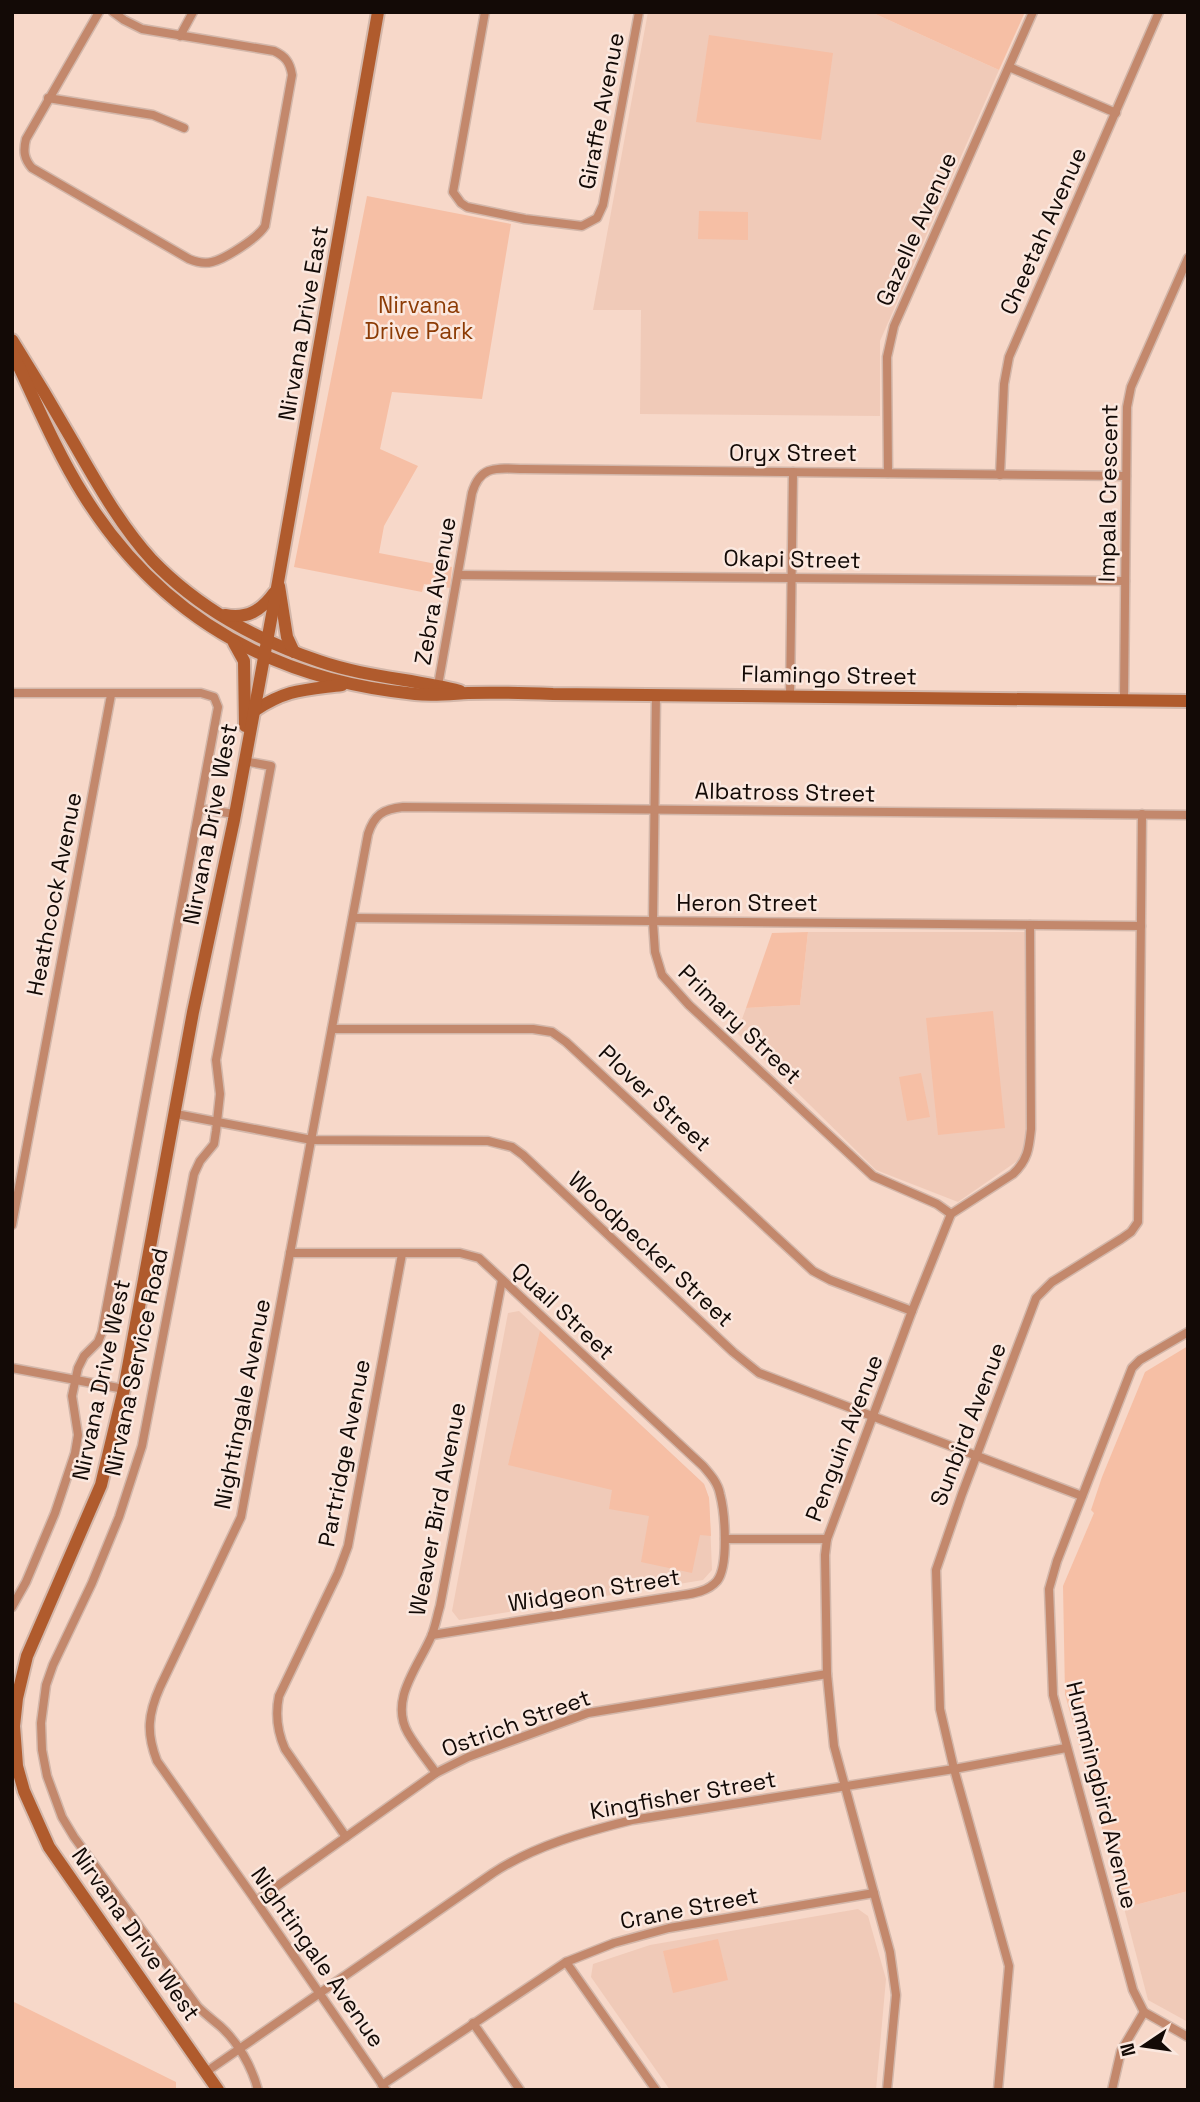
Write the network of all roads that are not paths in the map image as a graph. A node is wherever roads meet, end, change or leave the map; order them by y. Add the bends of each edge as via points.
1 (99, 12) edge
2 (113, 12) edge
3 (193, 12) edge
4 (378, 12) edge
5 (485, 12) edge
6 (639, 12) edge
7 (1033, 12) edge
8 (1159, 12) edge
9 (180, 36) junction
10 (1009, 67) junction
11 (48, 98) junction
12 (1116, 113) junction
13 (184, 128) dead end
14 (1188, 258) edge
15 (1185, 273) edge
16 (12, 340) edge
17 (12, 352) edge
18 (793, 472) junction
19 (888, 473) junction
20 (1000, 475) junction
21 (1126, 476) junction
22 (472, 492) joint
23 (459, 575) junction
24 (792, 579) junction
25 (1125, 581) junction
26 (276, 587) junction
27 (218, 614) junction
28 (230, 639) junction
29 (266, 641) junction
30 (294, 652) junction
31 (263, 656) junction
32 (349, 685) junction
33 (437, 690) junction
34 (12, 693) edge
35 (111, 695) junction
36 (656, 695) junction
37 (790, 696) junction
38 (1124, 698) junction
39 (1188, 701) edge
40 (254, 710) junction
41 (245, 754) junction
42 (200, 809) junction
43 (654, 810) junction
44 (382, 812) joint
45 (235, 814) junction
46 (1142, 814) junction
47 (1188, 815) edge
48 (353, 918) junction
49 (653, 922) junction
50 (1030, 925) junction
51 (1141, 926) junction
52 (332, 1029) junction
53 (176, 1114) junction
54 (218, 1122) junction
55 (312, 1140) junction
56 (951, 1214) junction
57 (12, 1225) edge
58 (290, 1253) junction
59 (402, 1254) junction
60 (502, 1280) junction
61 (912, 1311) junction
62 (1188, 1332) edge
63 (12, 1368) edge
64 (75, 1381) junction
65 (124, 1389) junction
66 (874, 1417) junction
67 (977, 1455) junction
68 (1082, 1496) junction
69 (725, 1539) junction
70 (827, 1539) junction
71 (12, 1607) edge
72 (432, 1636) junction
73 (827, 1674) junction
74 (1066, 1748) junction
75 (15, 1767) edge
76 (954, 1769) junction
77 (436, 1773) junction
78 (845, 1787) junction
79 (346, 1837) junction
80 (874, 1893) junction
81 (256, 1901) junction
82 (566, 1962) junction
83 (319, 1993) junction
84 (1144, 2012) junction
85 (473, 2023) junction
86 (1188, 2037) edge
87 (239, 2050) junction
88 (206, 2072) junction
89 (384, 2087) edge
90 (218, 2090) edge
91 (258, 2090) edge
92 (520, 2090) edge
93 (656, 2090) edge
94 (887, 2090) edge
95 (998, 2090) edge
96 (1112, 2090) edge

1 - 11 street
2 - 9 street via 142,29
3 - 9 street
4 - 26 main road, Nirvana Drive East
5 - 6 street, Giraffe Avenue via 453,185 456,198 467,207 582,226 599,216 605,195
7 - 10 street, Gazelle Avenue
8 - 12 street, Cheetah Avenue
9 - 11 street via 274,51 286,59 292,75 269,215 262,232 210,263 189,260 32,168 25,156 26,139
10 - 12 street
10 - 19 street, Gazelle Avenue via 889,341
11 - 13 street via 153,115
12 - 20 street, Cheetah Avenue via 1009,357 1003,384
14 - 15 street, Impala Crescent
15 - 21 street, Impala Crescent via 1129,397
16 - 27 main road, Flamingo Street via 122,522 152,560
17 - 28 main road, Flamingo Street via 72,475 116,541 170,597
18 - 19 street, Oryx Street
18 - 22 street, Oryx Street via 495,470 478,476
18 - 24 street
19 - 20 street, Oryx Street
20 - 21 street, Oryx Street
21 - 25 street, Impala Crescent
22 - 23 street, Zebra Avenue
23 - 24 street, Okapi Street
23 - 33 street, Zebra Avenue
24 - 25 street, Okapi Street
24 - 37 street
25 - 38 street, Impala Crescent
26 - 27 main road via 262,608 251,614
26 - 29 main road, Nirvana Drive East
26 - 30 main road
27 - 29 main road, Flamingo Street
28 - 31 main road, Flamingo Street
28 - 41 main road via 244,661
29 - 30 main road, Flamingo Street
29 - 31 main road, Nirvana Drive West
30 - 33 main road, Flamingo Street
31 - 32 main road, Flamingo Street
31 - 40 main road, Nirvana Drive West
32 - 33 main road, Flamingo Street
32 - 40 main road via 288,692
33 - 36 main road, Flamingo Street
34 - 35 street
35 - 42 street via 201,693 214,697 218,713
35 - 57 street, Heathcock Avenue
36 - 37 main road, Flamingo Street
36 - 43 street, Primary Street
37 - 38 main road, Flamingo Street
38 - 39 main road, Flamingo Street
40 - 41 main road, Nirvana Drive West
41 - 45 main road, Nirvana Drive West
41 - 54 street, Nirvana Service Road via 271,766 216,1060
42 - 45 street
42 - 64 street, Nirvana Service Road via 102,1332 80,1361
43 - 44 street, Albatross Street via 404,807
43 - 46 street, Albatross Street
43 - 49 street, Primary Street
44 - 48 street, Nightingale Avenue via 368,834
45 - 53 main road, Nirvana Drive West
46 - 47 street, Albatross Street
46 - 51 street, Sunbird Avenue
48 - 49 street, Heron Street
48 - 52 street, Nightingale Avenue
49 - 50 street, Heron Street
49 - 56 street, Primary Street via 658,968 689,1005 873,1176
50 - 51 street, Heron Street
50 - 56 street via 1029,1154 1013,1174
51 - 67 street, Sunbird Avenue via 1138,1222 1131,1232 1052,1282 1036,1298
52 - 55 street, Nightingale Avenue
52 - 61 street, Plover Street via 552,1032 813,1271
53 - 54 street, Woodpecker Street
53 - 65 main road, Nirvana Drive West
54 - 55 street, Woodpecker Street
54 - 87 street, Nirvana Service Road via 214,1144 194,1174 142,1446 119,1517 53,1665 41,1723 47,1776 74,1837 198,2007
55 - 58 street, Nightingale Avenue
55 - 66 street, Woodpecker Street via 488,1141 512,1147 750,1367
56 - 61 street, Penguin Avenue
58 - 59 street, Quail Street
58 - 81 street, Nightingale Avenue via 241,1517 151,1706 148,1722 157,1761
59 - 60 street, Quail Street via 474,1255
59 - 79 street, Partridge Avenue via 348,1546 279,1696 276,1712 285,1749
60 - 69 street, Quail Street via 710,1474 720,1494
60 - 72 street, Weaver Bird Avenue
61 - 66 street, Penguin Avenue
62 - 68 street, Hummingbird Avenue via 1132,1368
63 - 64 street
64 - 65 street
64 - 71 street, Nirvana Service Road via 75,1452 55,1513
65 - 75 main road, Nirvana Drive West via 101,1485 21,1675 14,1726
66 - 67 street, Woodpecker Street
66 - 70 street, Penguin Avenue
67 - 68 street, Woodpecker Street
67 - 76 street, Sunbird Avenue via 936,1570 939,1697
68 - 74 street, Hummingbird Avenue via 1049,1589 1053,1695
69 - 70 street
69 - 72 street, Widgeon Street via 719,1578 698,1592
70 - 73 street, Penguin Avenue
72 - 77 street, Weaver Bird Avenue via 406,1686 402,1710 407,1732
73 - 77 street, Ostrich Street via 588,1713
73 - 78 street, Penguin Avenue via 834,1746
74 - 76 street, Kingfisher Street
74 - 84 street, Hummingbird Avenue via 1133,1990
75 - 88 main road, Nirvana Drive West via 49,1847
76 - 78 street, Kingfisher Street
76 - 95 street, Sunbird Avenue via 1009,1966
77 - 79 street, Ostrich Street
78 - 80 street, Penguin Avenue
78 - 83 street, Kingfisher Street via 632,1820 534,1851 505,1865
79 - 81 street, Ostrich Street
80 - 82 street, Crane Street via 669,1928
80 - 94 street, Penguin Avenue via 896,1983
81 - 83 street, Nightingale Avenue
82 - 85 street, Crane Street
82 - 93 street
83 - 87 street, Kingfisher Street
83 - 89 street, Nightingale Avenue
84 - 86 street
84 - 96 street via 1121,2051
85 - 89 street, Crane Street
85 - 92 street
87 - 88 street, Kingfisher Street
87 - 91 street, Nirvana Service Road
88 - 90 main road, Nirvana Drive West

